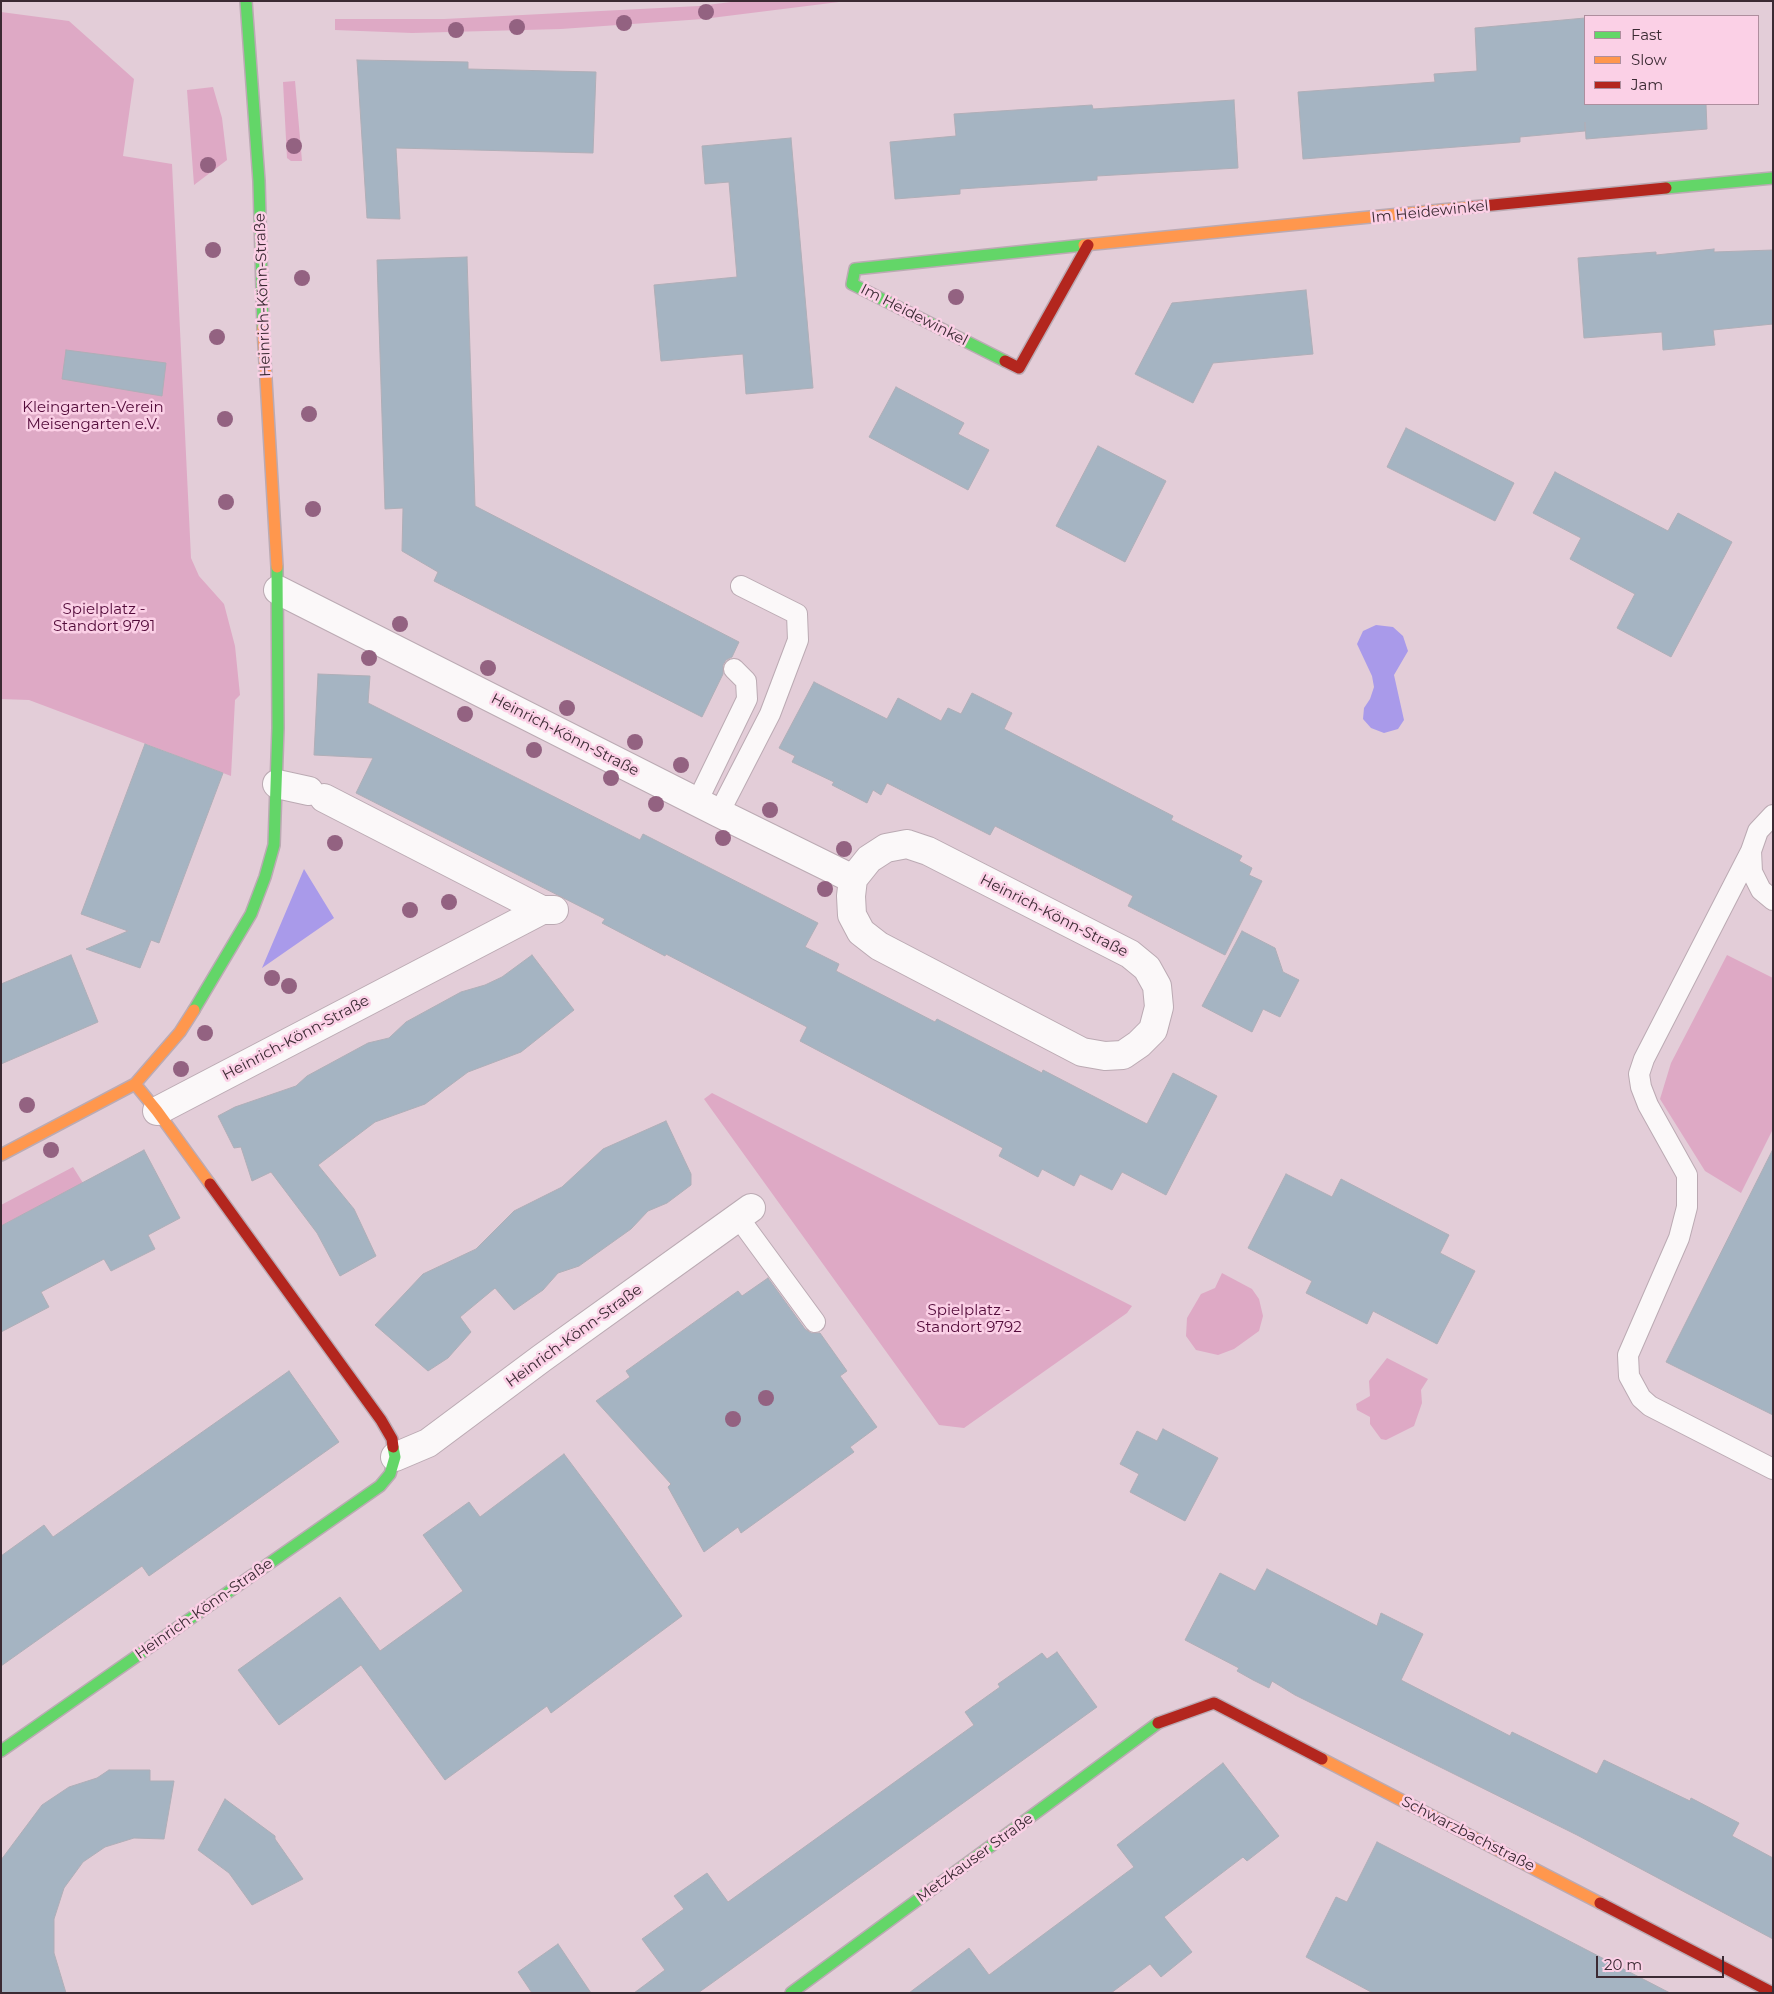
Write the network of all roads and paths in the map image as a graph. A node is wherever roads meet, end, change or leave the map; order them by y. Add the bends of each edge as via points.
1 (246, 1) edge
2 (1773, 178) edge
3 (1088, 245) junction
4 (741, 586) dead end
5 (278, 590) junction
6 (734, 669) dead end
7 (277, 784) junction
8 (708, 808) junction
9 (1772, 815) edge
10 (1751, 852) junction
11 (853, 879) junction
12 (1773, 900) edge
13 (135, 1084) junction
14 (157, 1111) junction
15 (1, 1155) edge
16 (744, 1213) joint
17 (815, 1322) dead end
18 (395, 1458) junction
19 (1773, 1469) edge
20 (1159, 1722) joint
21 (1, 1750) edge
22 (791, 1993) edge
23 (1773, 1993) edge

1 - 5 street, Heinrich-Könn-Straße via 259,180 264,354
2 - 3 street, Im Heidewinkel
3 - 3 street, Im Heidewinkel via 855,269 852,284 1020,368
4 - 8 lane via 796,614 798,640 770,714
5 - 7 street, Heinrich-Könn-Straße
5 - 8 street, Heinrich-Könn-Straße
6 - 8 lane via 746,682 747,699
7 - 13 street, Heinrich-Könn-Straße via 274,845 266,877 251,914 180,1032
7 - 14 street, Heinrich-Könn-Straße via 316,795 548,910
8 - 11 street, Heinrich-Könn-Straße
9 - 10 lane via 1758,832
10 - 12 lane via 1752,872 1761,890
10 - 19 lane via 1644,1059 1640,1074 1648,1105 1687,1175 1687,1206 1679,1238 1628,1356 1629,1376 1640,1398 1650,1406
11 - 11 street, Heinrich-Könn-Straße via 850,896 852,915 862,932 879,946 1082,1052 1123,1055 1153,1030 1159,1007 1157,986 1147,968 1130,954 928,851 908,844 886,848 869,859
13 - 14 street
13 - 15 street, Heinrich-Könn-Straße
14 - 18 street via 381,1420 392,1440
16 - 17 lane
16 - 18 street, Heinrich-Könn-Straße via 428,1444
18 - 21 street, Heinrich-Könn-Straße via 390,1474 380,1486
20 - 22 street, Metzkauser Straße
20 - 23 street, Schwarzbachstraße via 1214,1703

